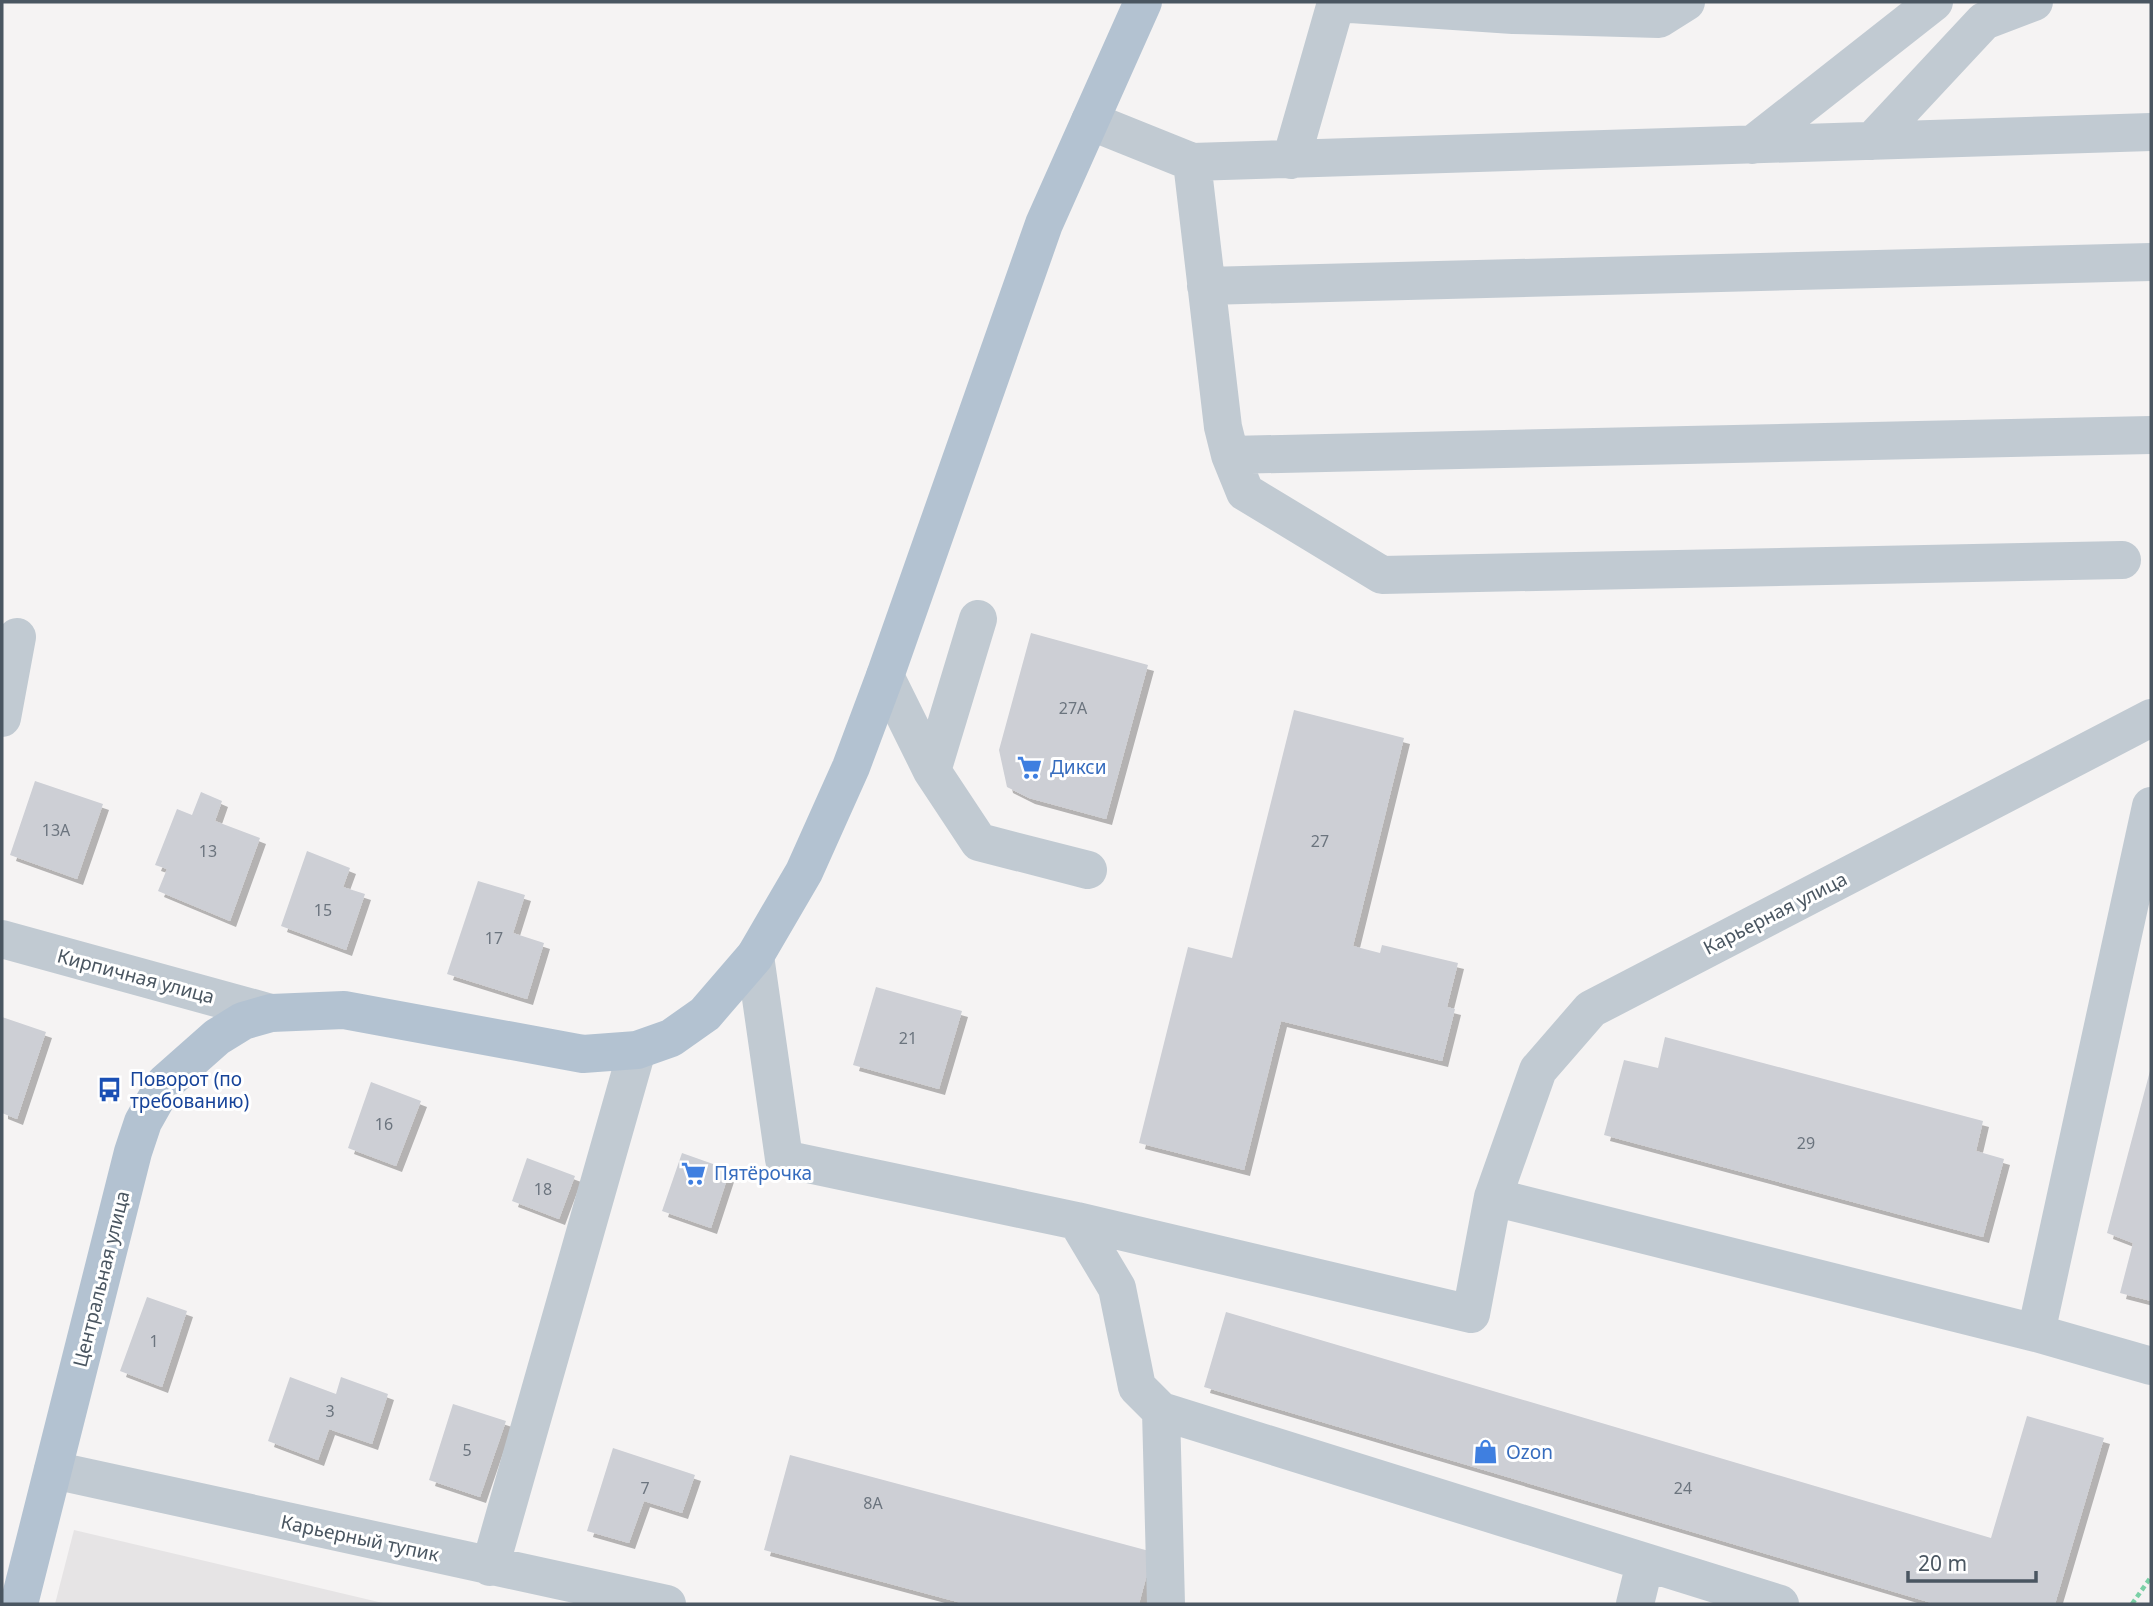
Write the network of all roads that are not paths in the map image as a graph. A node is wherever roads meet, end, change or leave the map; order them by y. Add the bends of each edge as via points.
1 (1143, 2) edge
2 (1686, 2) edge
3 (1934, 2) edge
4 (2034, 2) edge
5 (1090, 121) junction
6 (2151, 132) edge
7 (1872, 141) junction
8 (1752, 145) junction
9 (1291, 160) junction
10 (1192, 162) junction
11 (2151, 262) edge
12 (1206, 286) junction
13 (2151, 435) edge
14 (1230, 455) junction
15 (2122, 560) dead end
16 (978, 619) dead end
17 (17, 637) dead end
18 (886, 676) junction
19 (2, 718) edge
20 (2151, 718) edge
21 (932, 771) junction
22 (2151, 806) edge
23 (1088, 870) dead end
24 (2, 939) edge
25 (755, 956) junction
26 (271, 1013) junction
27 (637, 1050) junction
28 (1493, 1197) junction
29 (1077, 1221) junction
30 (2036, 1333) junction
31 (2151, 1366) edge
32 (1161, 1411) junction
33 (53, 1470) junction
34 (1646, 1563) junction
35 (489, 1567) junction
36 (19, 1604) edge
37 (667, 1604) edge
38 (1166, 1604) edge
39 (1635, 1604) edge
40 (1780, 1604) edge

1 - 5 main road, Центральная улица
2 - 9 street via 1659,19 1336,3
3 - 8 street
4 - 7 street via 1984,21
5 - 10 street
5 - 18 main road, Центральная улица via 1044,224
6 - 7 street
7 - 8 street
8 - 9 street
9 - 10 street
10 - 12 street
11 - 12 street
12 - 14 street
13 - 14 street
14 - 15 street via 1245,492 1382,575
16 - 21 street
17 - 19 street
18 - 21 street
18 - 25 main road, Центральная улица via 804,872
20 - 28 street, Карьерная улица via 1591,1009 1538,1070
21 - 23 street via 979,842
22 - 30 street
24 - 26 street, Кирпичная улица
25 - 27 main road, Центральная улица via 705,1014 671,1038
25 - 29 street via 784,1159
26 - 27 main road, Центральная улица via 344,1010 583,1054
26 - 33 main road, Центральная улица via 243,1021 217,1037 164,1083 143,1122
27 - 35 street
28 - 29 street, Карьерная улица via 1471,1314
28 - 30 street
29 - 32 street via 1116,1288 1137,1387
30 - 31 street
32 - 34 street
32 - 38 street
33 - 35 street, Карьерный тупик
33 - 36 main road, Центральная улица
34 - 39 street
34 - 40 street
35 - 37 street, Карьерный тупик

